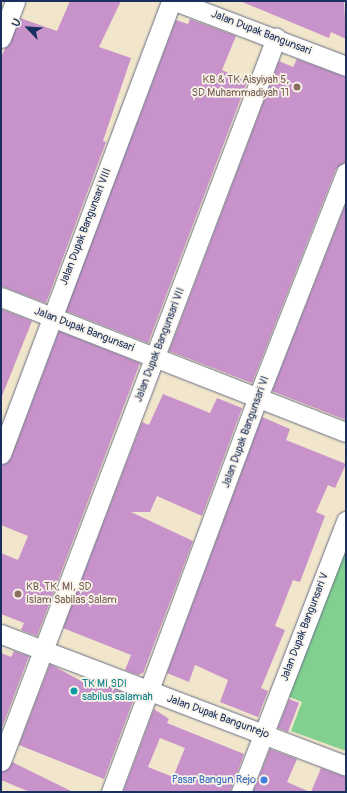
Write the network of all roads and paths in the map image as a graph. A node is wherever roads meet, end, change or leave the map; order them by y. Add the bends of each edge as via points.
1 (15, 1) edge
2 (171, 1) edge
3 (175, 1) edge
4 (1, 38) edge
5 (276, 38) junction
6 (346, 66) edge
7 (346, 173) edge
8 (1, 297) edge
9 (52, 317) junction
10 (155, 357) junction
11 (258, 397) junction
12 (346, 432) edge
13 (1, 454) edge
14 (346, 520) edge
15 (1, 634) edge
16 (44, 651) junction
17 (150, 693) junction
18 (264, 733) junction
19 (1, 761) edge
20 (346, 766) edge
21 (112, 792) edge
22 (241, 792) edge

1 - 4 street
2 - 9 street, Jalan Dupak Bangunsari VIII
3 - 5 street, Jalan Dupak Bangunsari
5 - 6 street, Jalan Dupak Bangunsari
5 - 10 street, Jalan Dupak Bangunsari VII
7 - 11 street, Jalan Dupak Bangunsari VI
8 - 9 street, Jalan Dupak Bangunsari
9 - 10 street, Jalan Dupak Bangunsari
9 - 13 street, Jalan Dupak Bangunsari VIII
10 - 11 street, Jalan Dupak Bangunsari
10 - 16 street, Jalan Dupak Bangunsari VII
11 - 12 street, Jalan Dupak Bangunsari
11 - 17 street, Jalan Dupak Bangunsari VI
14 - 18 street, Jalan Dupak Bangunsari V
15 - 16 street, Jalan Dupak Bangunrejo
16 - 17 street, Jalan Dupak Bangunrejo
16 - 19 street, Jalan Dupak Bangunsari VII
17 - 18 street, Jalan Dupak Bangunrejo
17 - 21 street, Jalan Dupak Bangunsari VI
18 - 20 street, Jalan Dupak Bangunrejo
18 - 22 street, Jalan Dupak Bangunsari V

